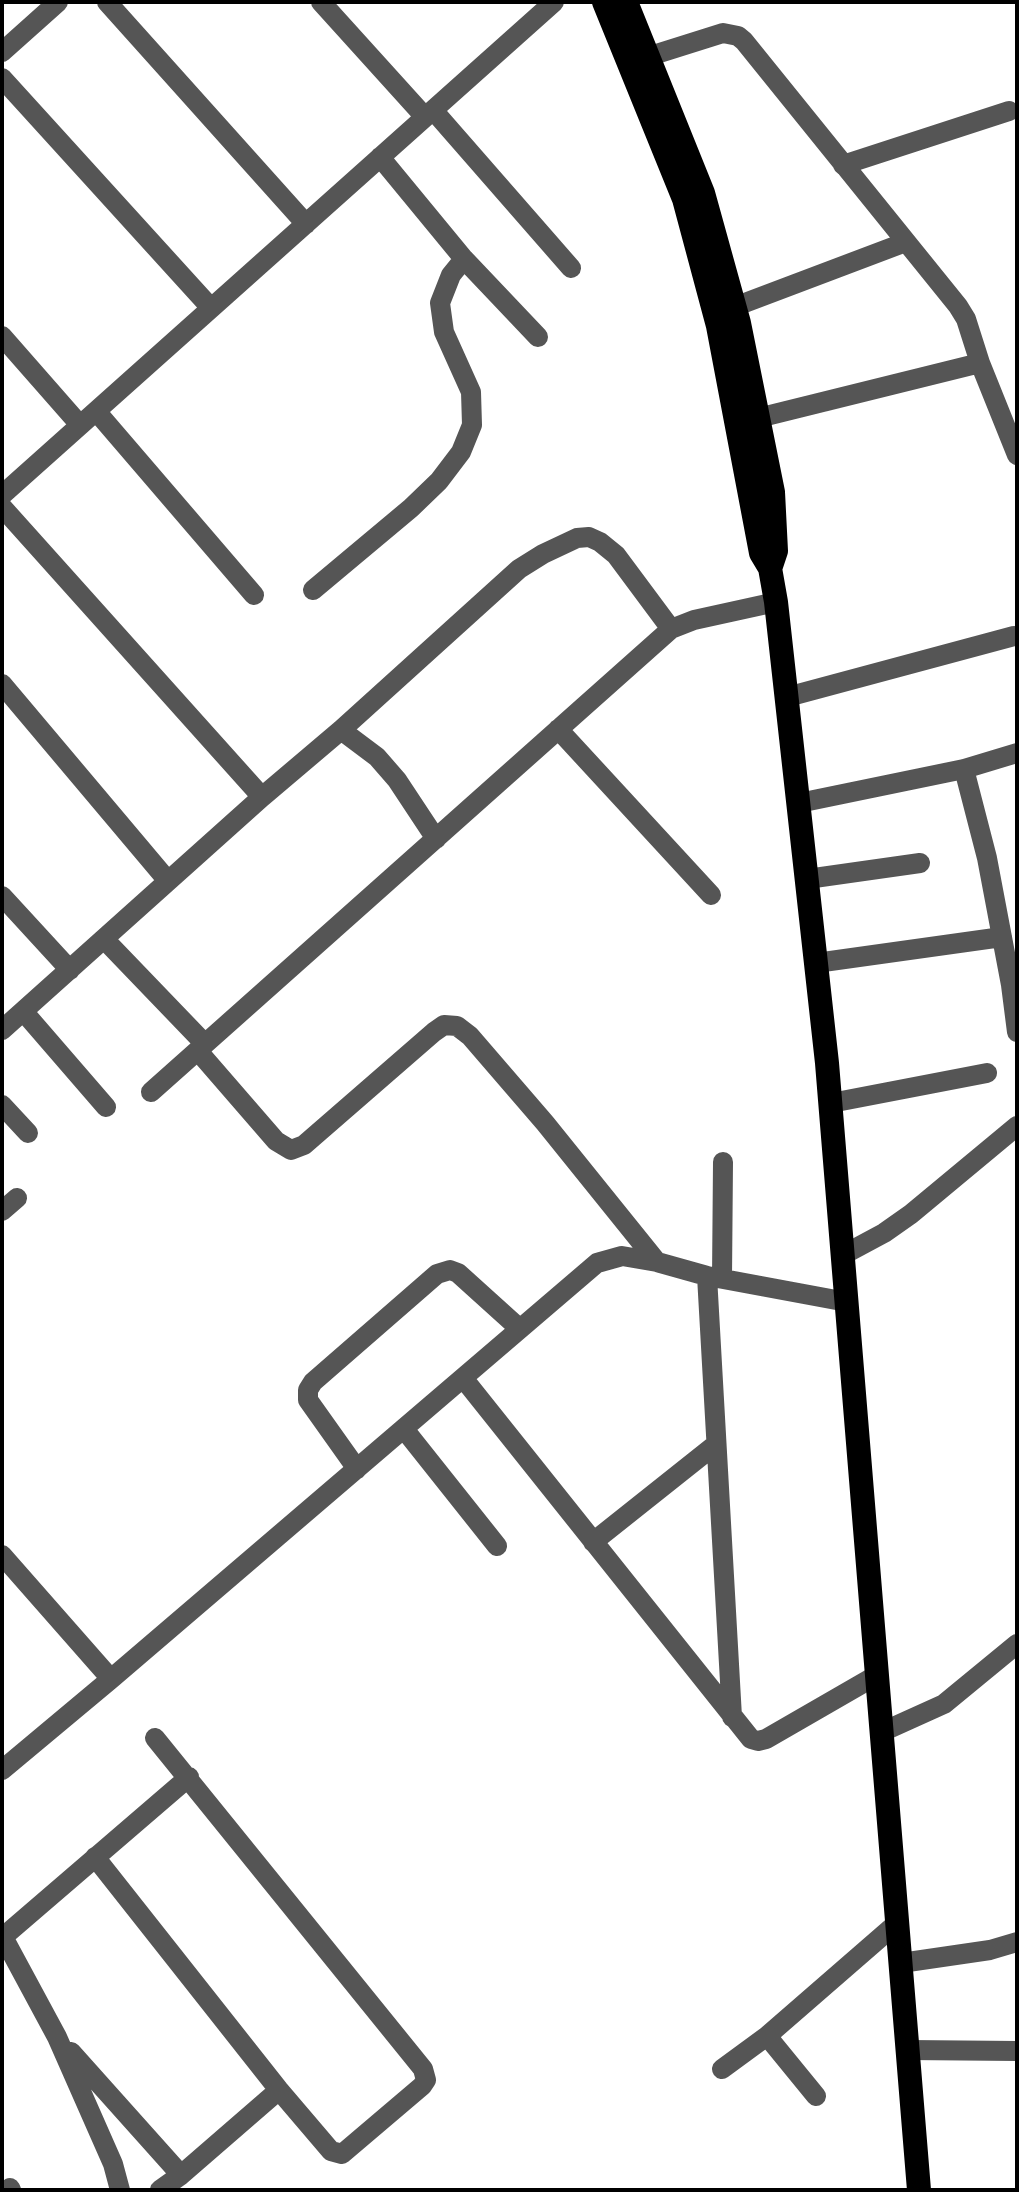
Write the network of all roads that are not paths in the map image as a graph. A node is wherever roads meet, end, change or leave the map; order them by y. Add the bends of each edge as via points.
1 (58, 2) edge
2 (107, 2) edge
3 (321, 2) edge
4 (554, 2) edge
5 (604, 2) edge
6 (626, 2) edge
7 (2, 52) edge
8 (650, 56) junction
9 (2, 78) edge
10 (1009, 111) dead end
11 (429, 114) junction
12 (380, 157) junction
13 (843, 165) junction
14 (306, 224) junction
15 (906, 242) junction
16 (464, 259) junction
17 (571, 268) dead end
18 (734, 307) junction
19 (211, 308) junction
20 (2, 336) edge
21 (538, 337) dead end
22 (980, 363) junction
23 (96, 411) junction
24 (758, 418) junction
25 (80, 425) junction
26 (1017, 455) edge
27 (2, 495) edge
28 (2, 507) edge
29 (770, 568) junction
30 (313, 590) dead end
31 (254, 595) dead end
32 (776, 602) junction
33 (671, 629) junction
34 (1014, 636) dead end
35 (2, 684) edge
36 (787, 697) junction
37 (558, 729) junction
38 (341, 730) junction
39 (1017, 753) edge
40 (964, 769) junction
41 (262, 797) junction
42 (799, 803) junction
43 (436, 839) junction
44 (920, 863) dead end
45 (807, 879) junction
46 (168, 881) junction
47 (711, 895) dead end
48 (2, 896) edge
49 (1007, 930) edge
50 (105, 940) junction
51 (816, 963) junction
52 (70, 970) junction
53 (23, 1011) junction
54 (2, 1030) edge
55 (1017, 1032) edge
56 (201, 1048) junction
57 (987, 1073) dead end
58 (151, 1092) dead end
59 (831, 1103) junction
60 (2, 1105) edge
61 (106, 1107) dead end
62 (1017, 1126) edge
63 (28, 1133) dead end
64 (723, 1162) dead end
65 (843, 1255) junction
66 (657, 1262) junction
67 (714, 1277) junction
68 (847, 1302) junction
69 (520, 1329) junction
70 (463, 1378) junction
71 (404, 1429) junction
72 (715, 1445) junction
73 (357, 1469) junction
74 (593, 1542) junction
75 (497, 1546) dead end
76 (2, 1555) edge
77 (1014, 1653) edge
78 (877, 1675) junction
79 (111, 1679) junction
80 (732, 1717) junction
81 (882, 1732) junction
82 (155, 1738) dead end
83 (2, 1770) edge
84 (189, 1777) junction
85 (95, 1857) junction
86 (897, 1923) junction
87 (3, 1936) edge
88 (1017, 1942) edge
89 (901, 1963) junction
90 (767, 2036) junction
91 (57, 2037) junction
92 (908, 2050) junction
93 (1017, 2051) edge
94 (722, 2069) dead end
95 (279, 2090) junction
96 (816, 2096) dead end
97 (181, 2175) junction
98 (120, 2190) edge
99 (160, 2190) edge
100 (919, 2190) edge

1 - 7 street
2 - 14 street
3 - 11 street
4 - 11 street
5 - 29 highway via 684,199 718,326 761,553
6 - 8 highway
8 - 13 street via 723,33 738,36
8 - 18 highway via 703,193
9 - 19 street
10 - 13 street
11 - 12 street
11 - 17 street
12 - 14 street
12 - 16 street
13 - 15 street
14 - 19 street
15 - 18 street
15 - 22 street via 966,319
16 - 21 street
16 - 30 street via 440,303 444,332 471,392 472,425 461,452 411,508
18 - 24 highway
19 - 23 street
20 - 25 street
22 - 24 street
22 - 26 street
23 - 25 street
23 - 31 street
24 - 29 highway via 773,492 776,551
25 - 27 street
28 - 41 street
29 - 32 highway
32 - 33 street
32 - 36 highway
33 - 37 street
33 - 38 street via 616,555 589,537 577,538 519,569
34 - 36 street
35 - 46 street
36 - 42 highway
37 - 43 street
37 - 47 street
38 - 41 street
38 - 43 street via 377,757
39 - 40 street
40 - 42 street
40 - 49 street
41 - 46 street
42 - 45 highway
43 - 56 street
44 - 45 street
45 - 51 highway
46 - 50 street
48 - 52 street
49 - 51 street
49 - 55 street
50 - 52 street
50 - 56 street
51 - 59 highway
52 - 53 street
53 - 54 street
53 - 61 street
56 - 58 street
56 - 66 street via 276,1141 291,1150 304,1145 434,1032 444,1025 457,1026 545,1123
57 - 59 street
59 - 65 highway
60 - 63 street
62 - 65 street via 911,1214
64 - 67 street
65 - 68 highway
66 - 67 street
66 - 69 street via 622,1256 597,1263
67 - 68 street
67 - 72 street
68 - 78 highway
69 - 70 street
69 - 73 street via 458,1273 437,1274 308,1390 308,1400
70 - 71 street
70 - 74 street
71 - 73 street
71 - 75 street
72 - 74 street
72 - 80 street
73 - 79 street
74 - 80 street
76 - 79 street
77 - 81 street via 944,1704
78 - 80 street via 766,1739 751,1739
78 - 81 highway
79 - 83 street
81 - 86 highway
82 - 84 street
84 - 85 street
84 - 95 street via 426,2075 417,2091 342,2154 331,2151
85 - 87 street
85 - 95 street
86 - 89 highway
86 - 90 street
87 - 91 street
88 - 89 street
89 - 92 highway
90 - 94 street
90 - 96 street
91 - 97 street
91 - 98 street
92 - 93 street
92 - 100 highway
95 - 97 street
97 - 99 street

